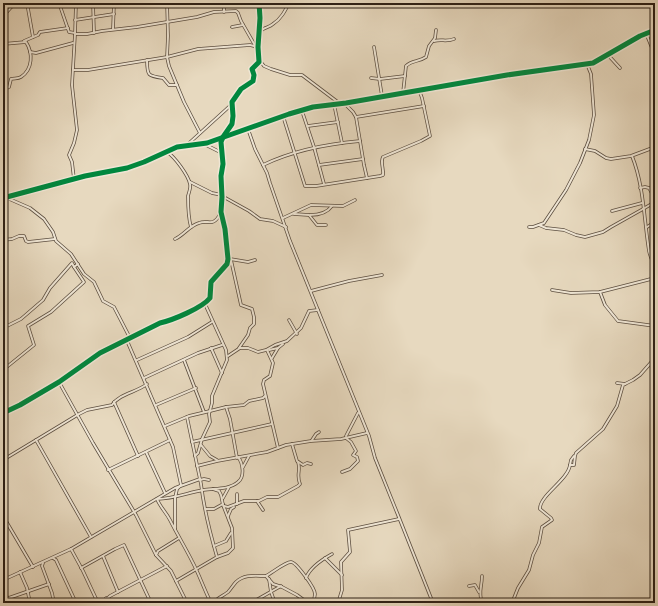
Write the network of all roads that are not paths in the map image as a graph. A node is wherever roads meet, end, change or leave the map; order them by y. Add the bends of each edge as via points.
1 (15, 3) edge
2 (27, 3) edge
3 (59, 3) edge
4 (76, 3) edge
5 (93, 3) edge
6 (114, 3) edge
7 (167, 3) edge
8 (224, 3) edge
9 (259, 3) edge
10 (289, 3) edge
11 (224, 12) junction
12 (114, 14) junction
13 (3, 16) edge
14 (94, 16) junction
15 (75, 20) junction
16 (168, 22) junction
17 (243, 25) junction
18 (232, 27) dead end
19 (68, 28) junction
20 (113, 29) junction
21 (436, 30) dead end
22 (655, 30) edge
23 (75, 33) junction
24 (94, 33) junction
25 (646, 33) junction
26 (259, 35) junction
27 (33, 37) junction
28 (454, 39) dead end
29 (24, 41) junction
30 (433, 42) junction
31 (74, 43) junction
32 (3, 44) edge
33 (255, 46) junction
34 (374, 47) dead end
35 (258, 51) junction
36 (30, 52) junction
37 (608, 55) junction
38 (167, 57) junction
39 (147, 60) junction
40 (260, 61) junction
41 (655, 62) edge
42 (587, 64) junction
43 (620, 68) dead end
44 (73, 70) junction
45 (405, 76) junction
46 (372, 78) dead end
47 (380, 79) junction
48 (177, 85) junction
49 (3, 90) edge
50 (419, 90) junction
51 (403, 93) junction
52 (382, 96) junction
53 (340, 103) junction
54 (344, 103) junction
55 (232, 104) junction
56 (334, 104) junction
57 (424, 106) junction
58 (302, 111) junction
59 (283, 116) junction
60 (356, 117) junction
61 (338, 122) junction
62 (308, 126) junction
63 (248, 129) junction
64 (200, 133) junction
65 (222, 137) junction
66 (360, 141) junction
67 (342, 143) junction
68 (203, 144) junction
69 (187, 146) junction
70 (314, 147) junction
71 (655, 147) edge
72 (585, 149) junction
73 (167, 152) junction
74 (295, 152) junction
75 (222, 153) junction
76 (632, 156) junction
77 (363, 159) junction
78 (263, 165) junction
79 (319, 165) junction
80 (368, 178) junction
81 (74, 179) junction
82 (190, 182) junction
83 (324, 184) junction
84 (640, 188) junction
85 (222, 196) junction
86 (5, 198) edge
87 (355, 200) dead end
88 (655, 201) edge
89 (642, 203) junction
90 (332, 206) junction
91 (643, 209) junction
92 (612, 210) dead end
93 (221, 213) junction
94 (292, 214) junction
95 (309, 215) junction
96 (283, 218) junction
97 (655, 222) edge
98 (326, 225) dead end
99 (539, 225) junction
100 (191, 227) junction
101 (286, 227) junction
102 (529, 227) dead end
103 (647, 227) junction
104 (55, 239) junction
105 (175, 239) dead end
106 (3, 240) edge
107 (655, 252) edge
108 (650, 253) junction
109 (75, 259) junction
110 (229, 259) junction
111 (255, 260) dead end
112 (72, 263) junction
113 (78, 264) junction
114 (74, 267) junction
115 (655, 269) edge
116 (655, 272) edge
117 (382, 275) dead end
118 (653, 278) junction
119 (655, 283) edge
120 (552, 290) dead end
121 (311, 291) junction
122 (600, 292) junction
123 (205, 304) junction
124 (318, 310) junction
125 (289, 320) dead end
126 (212, 322) junction
127 (655, 326) edge
128 (3, 328) edge
129 (297, 334) junction
130 (129, 338) junction
131 (284, 343) junction
132 (223, 344) junction
133 (279, 347) junction
134 (211, 348) junction
135 (238, 349) junction
136 (267, 350) junction
137 (228, 356) junction
138 (272, 358) junction
139 (655, 358) edge
140 (137, 360) junction
141 (184, 360) junction
142 (3, 370) edge
143 (222, 373) junction
144 (144, 378) junction
145 (59, 382) junction
146 (617, 383) dead end
147 (147, 384) junction
148 (625, 384) junction
149 (196, 388) junction
150 (266, 395) junction
151 (114, 402) junction
152 (156, 405) junction
153 (226, 407) junction
154 (210, 411) junction
155 (204, 412) junction
156 (3, 413) edge
157 (358, 413) junction
158 (77, 416) junction
159 (187, 417) junction
160 (272, 424) junction
161 (165, 426) junction
162 (233, 432) junction
163 (318, 432) dead end
164 (367, 433) junction
165 (345, 437) junction
166 (202, 439) junction
167 (36, 440) junction
168 (170, 440) junction
169 (311, 441) junction
170 (192, 442) junction
171 (292, 444) junction
172 (201, 445) junction
173 (278, 448) junction
174 (146, 452) junction
175 (575, 455) junction
176 (138, 456) junction
177 (195, 456) junction
178 (249, 456) junction
179 (237, 458) junction
180 (3, 460) edge
181 (218, 461) junction
182 (298, 462) junction
183 (310, 464) dead end
184 (570, 465) junction
185 (197, 466) junction
186 (243, 467) junction
187 (108, 470) junction
188 (342, 472) dead end
189 (200, 480) junction
190 (209, 480) dead end
191 (181, 485) junction
192 (229, 487) junction
193 (212, 489) junction
194 (201, 490) junction
195 (165, 494) junction
196 (237, 494) dead end
197 (175, 497) junction
198 (157, 498) junction
199 (222, 500) junction
200 (257, 501) junction
201 (223, 505) junction
202 (237, 505) junction
203 (206, 509) junction
204 (263, 510) dead end
205 (134, 512) junction
206 (3, 516) edge
207 (228, 516) junction
208 (399, 518) junction
209 (175, 530) junction
210 (232, 532) junction
211 (91, 537) junction
212 (180, 538) junction
213 (214, 546) junction
214 (71, 549) junction
215 (332, 554) dead end
216 (156, 555) junction
217 (103, 556) junction
218 (217, 557) junction
219 (53, 558) junction
220 (325, 558) junction
221 (43, 563) junction
222 (167, 566) junction
223 (33, 567) junction
224 (81, 568) junction
225 (196, 570) junction
226 (20, 572) junction
227 (266, 576) junction
228 (342, 576) junction
229 (482, 576) dead end
230 (306, 578) junction
231 (140, 579) junction
232 (269, 579) junction
233 (3, 580) edge
234 (176, 581) junction
235 (49, 584) junction
236 (3, 586) edge
237 (281, 586) junction
238 (469, 586) dead end
239 (28, 591) junction
240 (118, 592) junction
241 (271, 592) junction
242 (480, 593) junction
243 (8, 598) junction
244 (106, 598) junction
245 (3, 600) edge
246 (9, 603) edge
247 (30, 603) edge
248 (54, 603) edge
249 (76, 603) edge
250 (98, 603) edge
251 (102, 603) edge
252 (108, 603) edge
253 (151, 603) edge
254 (187, 603) edge
255 (212, 603) edge
256 (251, 603) edge
257 (275, 603) edge
258 (308, 603) edge
259 (312, 603) edge
260 (338, 603) edge
261 (433, 603) edge
262 (482, 603) edge
263 (496, 603) edge
264 (504, 603) edge
265 (512, 603) edge

1 - 13 street
2 - 27 street
3 - 19 street
4 - 15 street
5 - 14 street
6 - 12 street
7 - 16 street
8 - 11 street
9 - 26 street
10 - 26 street via 276,22 262,28
11 - 16 street
11 - 17 street via 237,12
12 - 14 street
12 - 20 street
14 - 15 street
14 - 24 street
15 - 23 street
16 - 20 street
16 - 38 street
17 - 18 street
17 - 33 street
19 - 23 street via 70,33
19 - 27 street via 40,32
20 - 24 street
21 - 30 street
22 - 25 street
23 - 24 street
23 - 31 street
25 - 37 street
25 - 41 street
26 - 35 street
27 - 29 street
28 - 30 street
29 - 32 street
29 - 36 street via 27,42
30 - 45 street via 426,57 406,66
31 - 36 street via 36,53
31 - 44 street
33 - 35 street
33 - 38 street via 198,49
34 - 47 street
35 - 40 street
36 - 49 street via 28,69 20,78 11,79 9,87
37 - 42 street via 593,64
37 - 43 street
38 - 39 street
38 - 48 street
39 - 44 street via 103,68
39 - 48 street via 150,75 163,78 169,85
40 - 53 street via 271,69 290,75 302,75
40 - 55 street via 252,69 253,81 239,92
42 - 50 street
42 - 72 street via 591,74 594,115
44 - 81 street via 72,86 77,130 69,155
45 - 47 street
45 - 51 street
46 - 47 street
47 - 52 street
48 - 64 street
50 - 51 street
50 - 57 street
51 - 52 street
52 - 54 street
53 - 54 street
53 - 56 street
54 - 60 street
55 - 64 street
55 - 65 street via 232,124
56 - 58 street
56 - 61 street
57 - 60 street
57 - 80 street via 430,136 385,156 382,159 383,175
58 - 59 street
58 - 62 street
59 - 63 street
59 - 74 street
60 - 66 street
61 - 62 street
61 - 67 street
62 - 70 street
63 - 65 street
63 - 78 street
64 - 69 street
65 - 68 street
65 - 75 street
66 - 67 street
66 - 77 street
67 - 70 street
68 - 69 street
68 - 75 street
69 - 73 street
70 - 74 street
70 - 79 street
71 - 76 street
72 - 76 street via 610,159
72 - 99 street via 566,190 544,223
73 - 81 street via 127,168
73 - 82 street via 178,162
74 - 78 street
74 - 83 street via 304,185
75 - 85 street
76 - 84 street
77 - 79 street
77 - 80 street
78 - 96 street
79 - 83 street
80 - 83 street
81 - 86 street
82 - 85 street
82 - 100 street via 188,218
84 - 88 street via 649,188
84 - 89 street
85 - 93 street
85 - 101 street via 260,219
86 - 104 street via 30,208 44,219
87 - 90 street via 343,206
88 - 91 street
89 - 91 street
89 - 92 street
90 - 94 street via 311,205
90 - 95 street via 323,214
91 - 99 street via 603,232 585,237
91 - 103 street
93 - 100 street via 218,219 212,222 201,222
93 - 110 street via 226,229
94 - 95 street
94 - 96 street
95 - 98 street via 316,225
96 - 101 street
97 - 103 street
99 - 102 street
100 - 105 street
101 - 121 street
103 - 108 street
104 - 106 street via 30,242 21,235
104 - 109 street
107 - 108 street
108 - 115 street
109 - 112 street
109 - 113 street
110 - 111 street via 248,262
110 - 123 street via 212,280 211,296
110 - 135 street via 242,305 252,309 254,317 254,324
112 - 114 street
112 - 128 street via 43,300 21,319
113 - 114 street
113 - 130 street via 94,283 103,301 114,307
114 - 142 street via 84,282 51,312 28,326 34,345
116 - 118 street
117 - 121 street
118 - 119 street
118 - 122 street
120 - 122 street via 571,293
121 - 124 street
122 - 127 street via 605,305 618,321
123 - 126 street
123 - 130 street
124 - 129 street via 309,311
124 - 157 street
125 - 129 street
126 - 132 street
126 - 140 street via 188,337
129 - 131 street
130 - 140 street via 128,343
130 - 145 street via 96,355
131 - 133 street
131 - 136 street
132 - 134 street
132 - 137 street
133 - 136 street
133 - 138 street
134 - 141 street
134 - 143 street
135 - 136 street via 248,348 258,352
135 - 137 street
136 - 138 street
137 - 143 street
138 - 150 street via 270,376 263,382
139 - 148 street via 640,375
140 - 144 street
141 - 144 street
141 - 149 street
143 - 154 street via 212,396
144 - 147 street
145 - 156 street
145 - 158 street
146 - 148 street
147 - 151 street
147 - 152 street
148 - 175 street via 617,406 603,429
149 - 152 street
149 - 155 street
150 - 153 street via 244,405
150 - 160 street
151 - 158 street via 111,405 87,410
151 - 176 street
152 - 161 street
153 - 154 street
153 - 162 street
154 - 155 street
154 - 166 street via 210,422
155 - 159 street
157 - 164 street
157 - 165 street
158 - 167 street
158 - 187 street
159 - 161 street
159 - 170 street
160 - 162 street
160 - 173 street
161 - 168 street
162 - 166 street
162 - 179 street
163 - 169 street
164 - 165 street
164 - 208 street
165 - 169 street
165 - 188 street via 353,445 356,451 353,455 358,461 350,469
166 - 170 street
166 - 172 street
167 - 180 street
167 - 211 street
168 - 174 street
168 - 191 street via 176,455
169 - 171 street
170 - 177 street
171 - 173 street
171 - 182 street
172 - 177 street
172 - 181 street
173 - 178 street
174 - 176 street
174 - 195 street
175 - 184 street
175 - 184 street via 575,465
176 - 187 street
177 - 185 street
178 - 179 street
178 - 186 street
179 - 181 street
179 - 186 street
181 - 185 street
182 - 183 street via 303,465
182 - 200 street via 298,486 278,497 267,497
184 - 265 street via 563,478 541,502 540,509 552,520 542,527 539,543 526,576
185 - 189 street
186 - 192 street via 240,482
187 - 205 street
189 - 190 street
189 - 191 street
189 - 194 street
191 - 195 street
191 - 197 street
192 - 193 street
192 - 199 street
193 - 194 street
193 - 199 street via 220,493
194 - 197 street
194 - 203 street
195 - 198 street
196 - 202 street
197 - 198 street
197 - 209 street
198 - 205 street
198 - 209 street
199 - 201 street
200 - 202 street
200 - 204 street
201 - 202 street
201 - 203 street
201 - 207 street
202 - 207 street via 231,509
203 - 213 street
205 - 211 street
205 - 216 street
206 - 223 street
207 - 210 street
208 - 228 street via 348,530 350,552 342,561
208 - 261 street
209 - 212 street
210 - 213 street via 226,541
210 - 218 street via 233,548
211 - 214 street
212 - 216 street via 158,551
212 - 225 street
213 - 218 street
214 - 219 street
214 - 224 street
215 - 220 street
216 - 222 street
217 - 224 street
217 - 231 street via 124,546
217 - 240 street
218 - 225 street
219 - 221 street
219 - 249 street
220 - 228 street
220 - 230 street
221 - 223 street
221 - 235 street
222 - 231 street
222 - 234 street
223 - 226 street
224 - 250 street
225 - 234 street
225 - 255 street
226 - 233 street
226 - 239 street
227 - 230 street via 290,562 295,564
227 - 232 street
227 - 255 street via 245,576
228 - 260 street via 342,590
229 - 242 street
230 - 259 street via 315,594
231 - 240 street
231 - 253 street
232 - 237 street via 273,584
232 - 241 street
234 - 254 street
235 - 239 street
235 - 248 street
236 - 243 street
237 - 241 street
237 - 258 street
238 - 242 street via 475,585
239 - 243 street
239 - 247 street
240 - 244 street
241 - 256 street
241 - 257 street
242 - 262 street
243 - 245 street
243 - 246 street
244 - 251 street
244 - 252 street
263 - 264 street

